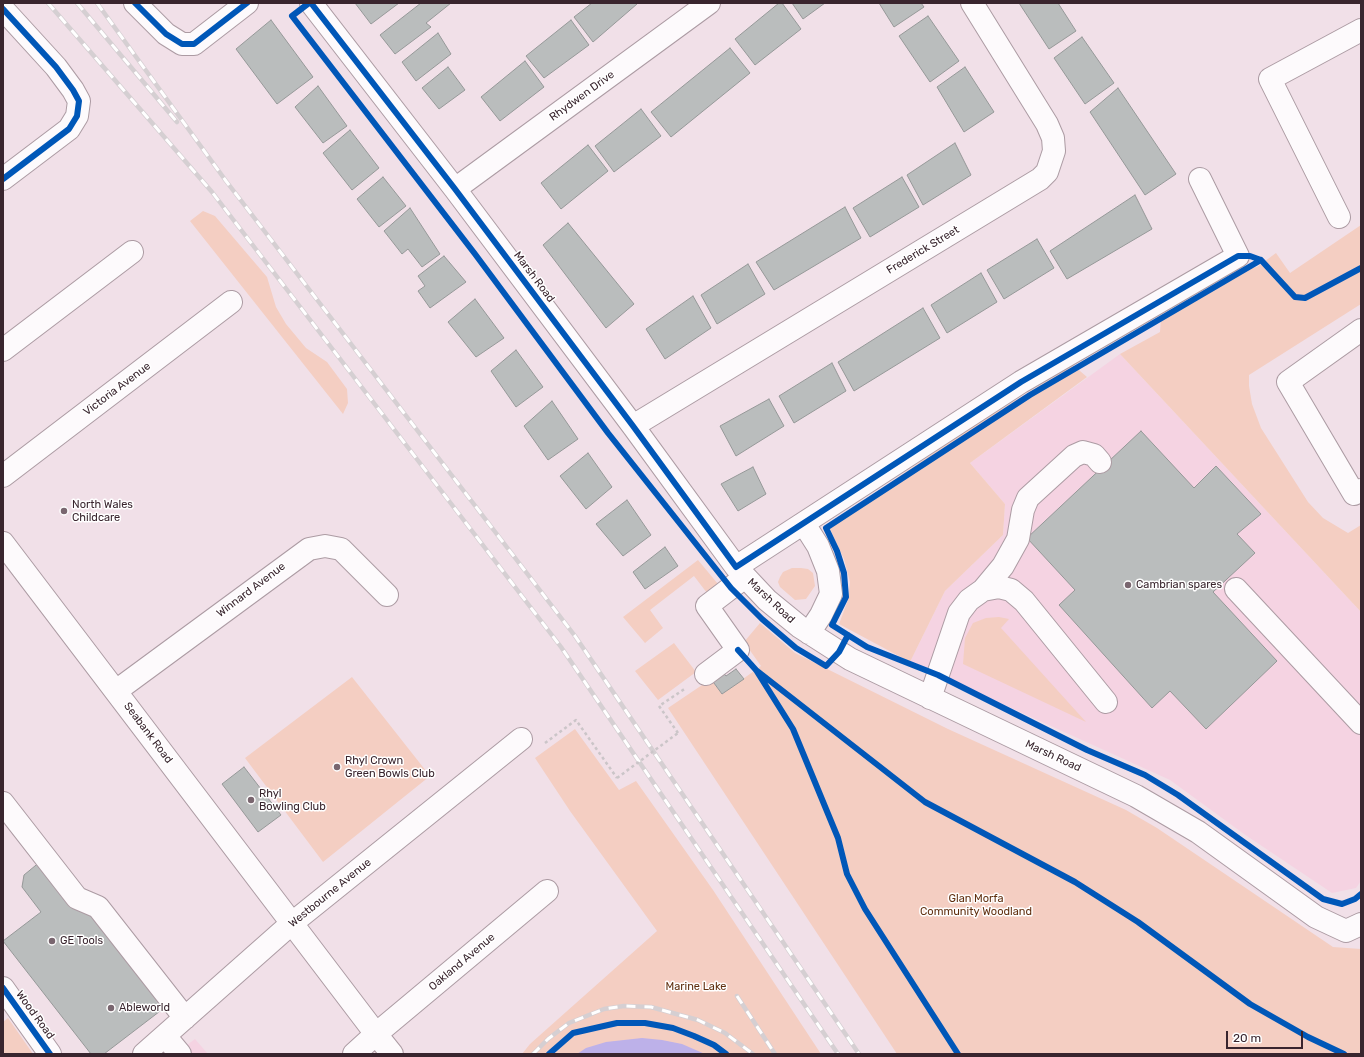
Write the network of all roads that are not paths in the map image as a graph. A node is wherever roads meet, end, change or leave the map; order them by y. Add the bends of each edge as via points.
1 (135, 3) edge
2 (247, 3) edge
3 (310, 3) edge
4 (709, 3) edge
5 (972, 3) edge
6 (3, 9) edge
7 (1361, 30) edge
8 (3, 179) edge
9 (1200, 179) dead end
10 (455, 189) junction
11 (1338, 217) dead end
12 (132, 252) dead end
13 (231, 302) dead end
14 (1361, 330) edge
15 (3, 350) edge
16 (633, 426) junction
17 (1100, 462) dead end
18 (3, 476) edge
19 (1361, 490) edge
20 (804, 524) junction
21 (3, 543) edge
22 (741, 572) junction
23 (1236, 589) dead end
24 (983, 590) junction
25 (387, 595) dead end
26 (809, 633) junction
27 (698, 680) road end
28 (116, 691) junction
29 (930, 698) junction
30 (1106, 702) dead end
31 (1361, 724) edge
32 (521, 739) road end
33 (3, 803) edge
34 (547, 891) dead end
35 (291, 924) junction
36 (1361, 924) edge
37 (3, 988) edge
38 (185, 1018) junction
39 (376, 1034) junction
40 (165, 1036) junction
41 (50, 1054) edge
42 (144, 1054) edge
43 (180, 1054) edge
44 (354, 1054) edge
45 (392, 1054) edge

1 - 2 street via 166,34 182,44 194,44
3 - 10 street, Marsh Road
4 - 10 street, Rhydwen Drive
5 - 16 street, Frederick Street via 1047,124 1053,138 1054,151 1047,172 1040,179
6 - 8 street via 56,66 79,101 77,116 69,129
7 - 11 street via 1270,79
9 - 20 street via 1238,256 1021,382
10 - 16 street, Marsh Road
12 - 15 street
13 - 18 street, Victoria Avenue
14 - 19 street via 1288,382 1354,494
16 - 22 street, Marsh Road
17 - 24 street via 1094,455 1083,452 1074,456 1028,498 1023,510 1018,539 1003,566
20 - 22 street
20 - 26 street via 818,546 828,571 831,594
21 - 28 street, Seabank Road
22 - 26 street, Marsh Road via 767,600
22 - 27 street via 707,606 738,650
23 - 31 street
24 - 29 street via 969,600 959,613
24 - 30 street via 999,587 1011,590 1024,601
25 - 28 street, Winnard Avenue via 341,549 325,546 309,549
26 - 29 street, Marsh Road via 850,659
28 - 35 street, Seabank Road
29 - 36 street, Marsh Road via 1136,796 1198,832 1316,917 1346,931
32 - 35 street, Westbourne Avenue
33 - 38 street via 77,898 98,907
34 - 39 street, Oakland Avenue
35 - 38 street, Westbourne Avenue
35 - 39 street
37 - 41 street, Wood Road
38 - 40 street, Westbourne Avenue
39 - 44 street, Oakland Avenue
39 - 45 street
40 - 42 street, Westbourne Avenue
40 - 43 street

